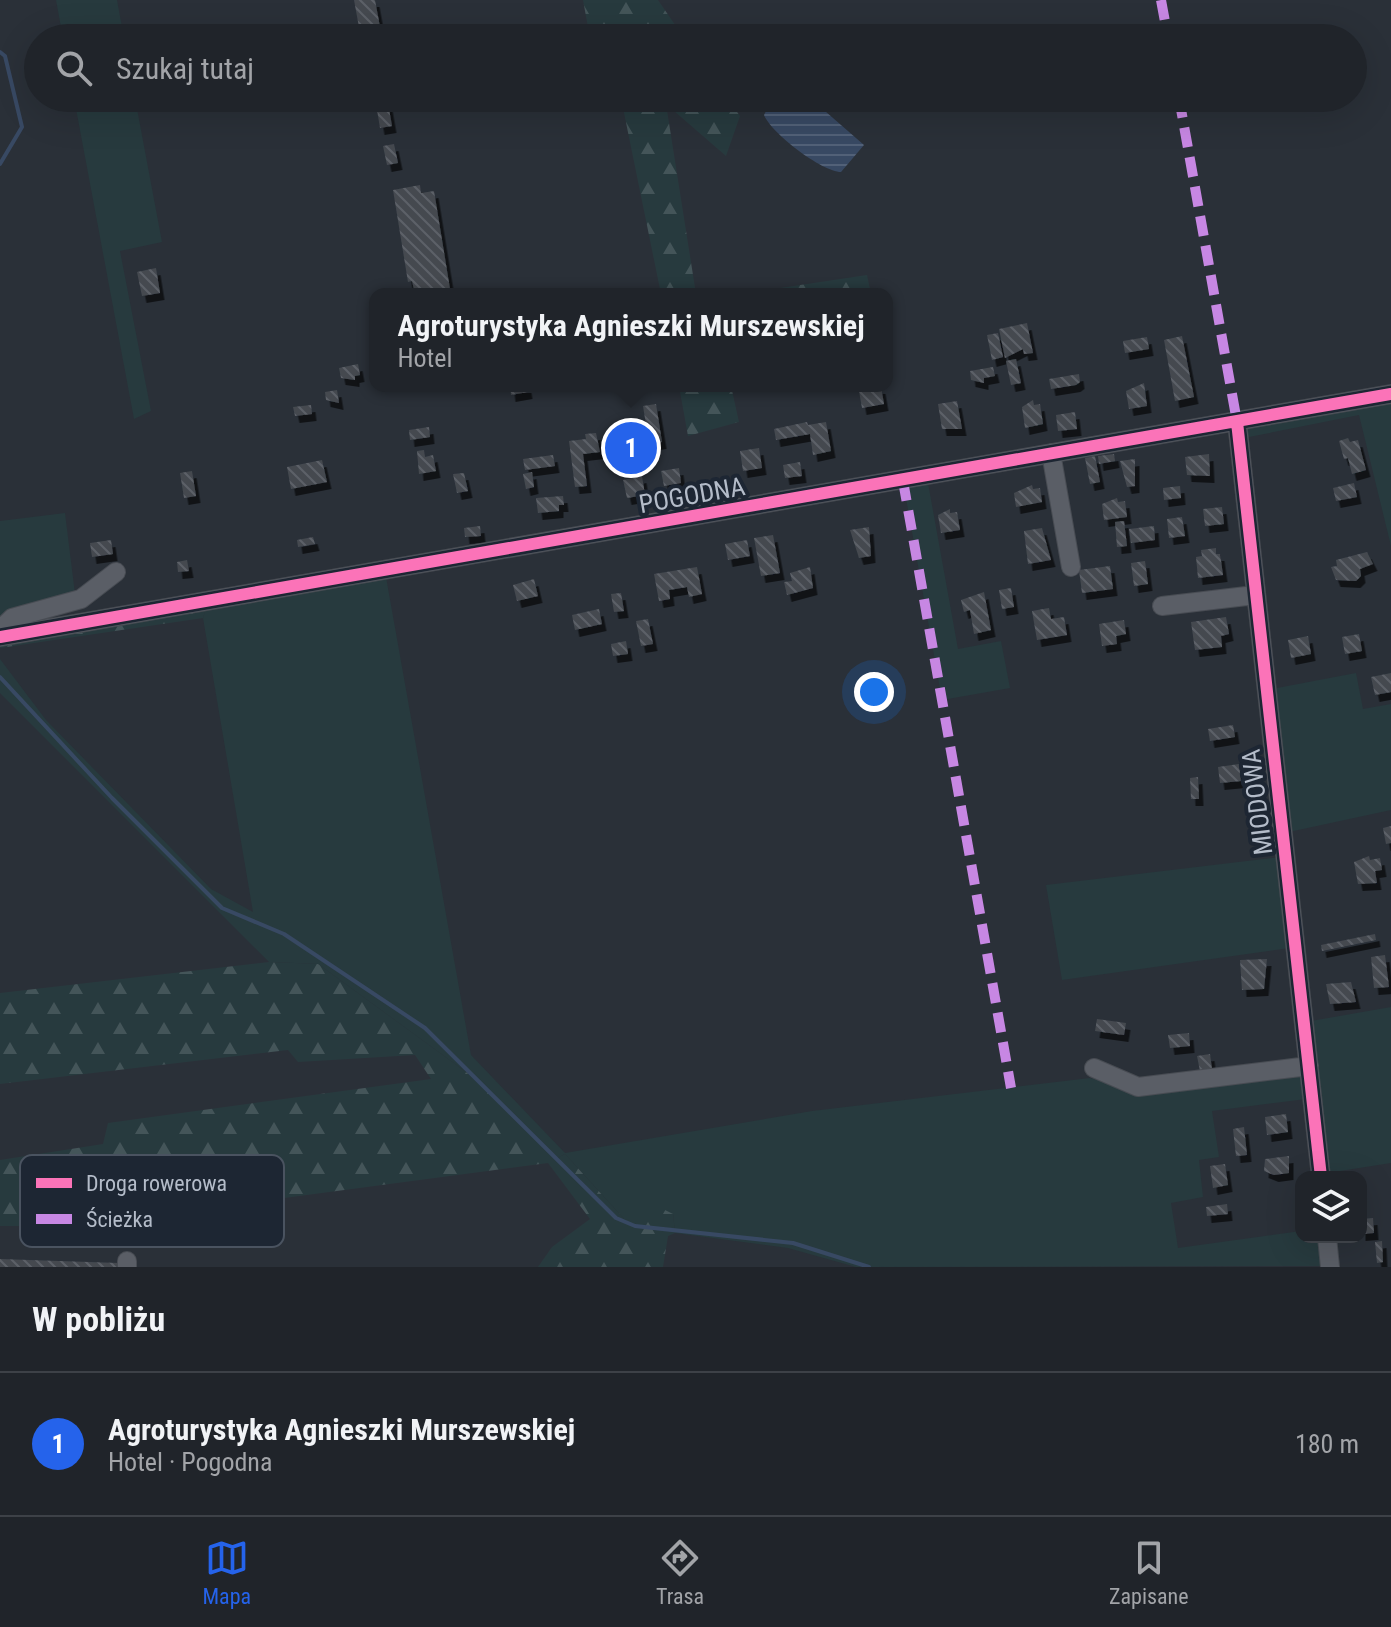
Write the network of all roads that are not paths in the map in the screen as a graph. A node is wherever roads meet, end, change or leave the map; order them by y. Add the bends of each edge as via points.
1 (1391, 394) edge
2 (1237, 422) junction
3 (1051, 453) junction
4 (1071, 567) dead end
5 (116, 572) dead end
6 (1255, 595) junction
7 (1162, 606) dead end
8 (2, 637) edge
9 (1309, 1066) junction
10 (1094, 1068) dead end
11 (1320, 1171) edge
12 (1328, 1243) edge
13 (1330, 1267) edge

1 - 2 street, POGODNA
2 - 3 street, POGODNA
2 - 6 street, MIODOWA
3 - 4 street
3 - 8 street, POGODNA
5 - 8 street via 81,599 12,618
6 - 7 street
6 - 9 street, MIODOWA
9 - 10 street via 1138,1087
9 - 11 street, MIODOWA
12 - 13 street

